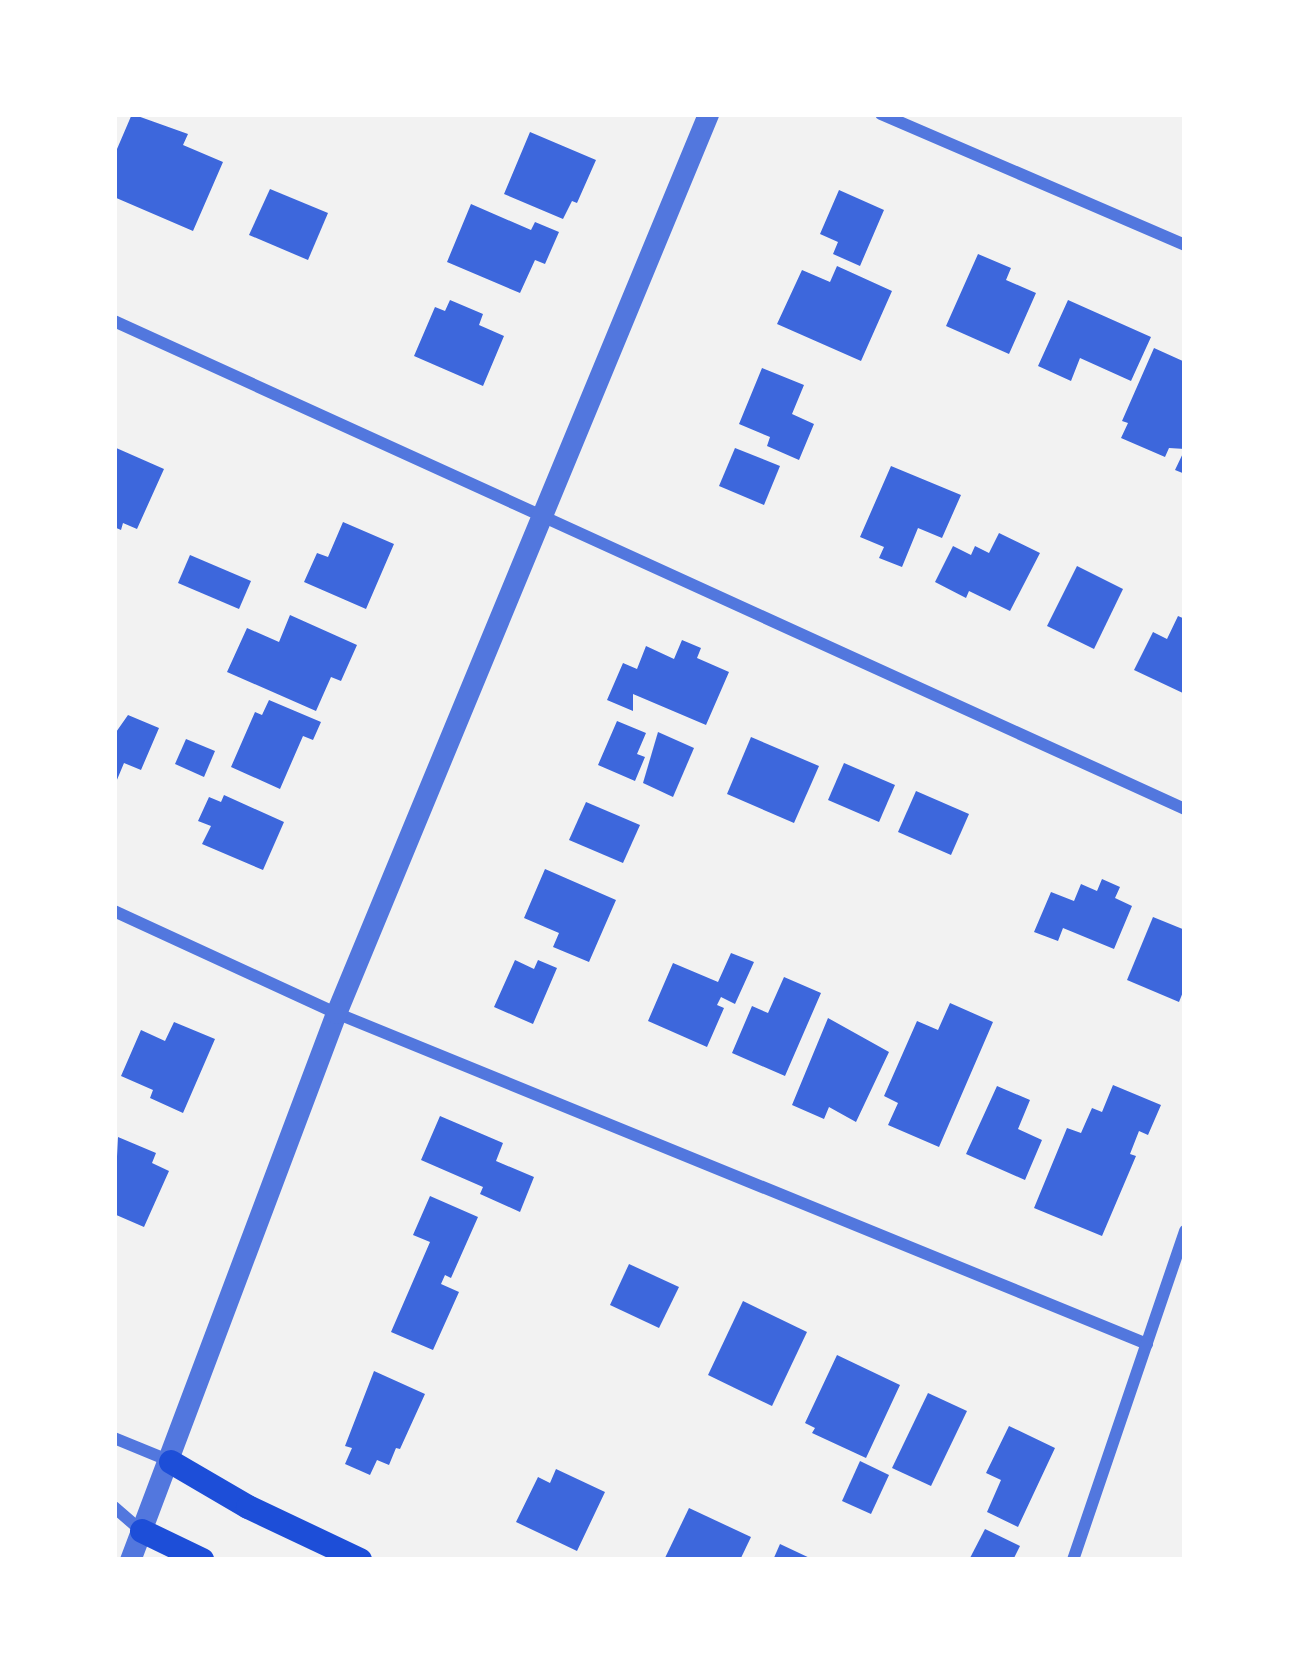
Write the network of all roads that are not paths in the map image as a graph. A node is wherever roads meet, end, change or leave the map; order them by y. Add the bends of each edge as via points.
1 (708, 114) edge
2 (881, 114) edge
3 (1185, 245) edge
4 (114, 321) edge
5 (542, 516) junction
6 (1185, 809) edge
7 (114, 911) edge
8 (336, 1013) junction
9 (1185, 1231) edge
10 (1147, 1344) junction
11 (114, 1438) edge
12 (171, 1462) junction
13 (114, 1507) edge
14 (142, 1531) junction
15 (130, 1560) edge
16 (202, 1560) edge
17 (360, 1560) edge
18 (1073, 1560) edge

1 - 5 street
2 - 3 street
4 - 5 street
5 - 6 street
5 - 8 street
7 - 8 street
8 - 10 street
8 - 12 street
9 - 10 street
10 - 18 street
11 - 12 street
12 - 14 street
12 - 17 main road
13 - 14 street
14 - 15 street
14 - 16 main road

